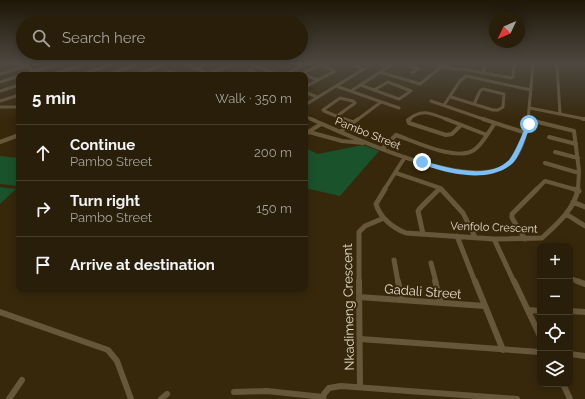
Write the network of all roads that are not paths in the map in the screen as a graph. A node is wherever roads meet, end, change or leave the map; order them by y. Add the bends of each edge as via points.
1 (342, 83) edge
2 (364, 83) edge
3 (387, 83) edge
4 (390, 83) edge
5 (459, 83) edge
6 (496, 83) edge
7 (532, 83) edge
8 (558, 83) edge
9 (361, 85) junction
10 (16, 86) edge
11 (336, 86) junction
12 (374, 90) junction
13 (531, 90) junction
14 (0, 91) edge
15 (351, 91) junction
16 (308, 93) edge
17 (16, 96) edge
18 (318, 97) junction
19 (451, 97) junction
20 (0, 101) edge
21 (431, 101) dead end
22 (308, 102) edge
23 (381, 102) junction
24 (474, 104) junction
25 (444, 105) junction
26 (0, 107) edge
27 (16, 107) edge
28 (399, 108) dead end
29 (530, 108) junction
30 (560, 114) junction
31 (337, 116) junction
32 (308, 118) edge
33 (585, 119) edge
34 (530, 120) junction
35 (352, 122) junction
36 (495, 123) junction
37 (321, 124) junction
38 (461, 125) junction
39 (308, 132) edge
40 (340, 132) junction
41 (308, 133) edge
42 (526, 133) junction
43 (486, 134) junction
44 (16, 137) edge
45 (549, 137) dead end
46 (0, 142) edge
47 (366, 143) junction
48 (576, 144) junction
49 (382, 149) junction
50 (555, 152) dead end
51 (406, 157) junction
52 (578, 158) junction
53 (544, 163) dead end
54 (396, 173) junction
55 (579, 173) junction
56 (440, 188) junction
57 (579, 192) junction
58 (573, 202) junction
59 (585, 207) edge
60 (566, 214) junction
61 (384, 218) junction
62 (585, 226) edge
63 (423, 234) junction
64 (457, 236) junction
65 (475, 237) junction
66 (494, 239) junction
67 (525, 239) junction
68 (394, 260) dead end
69 (431, 263) dead end
70 (572, 279) edge
71 (585, 284) edge
72 (359, 297) junction
73 (402, 300) junction
74 (442, 303) junction
75 (485, 306) junction
76 (528, 310) junction
77 (537, 310) edge
78 (573, 311) edge
79 (0, 312) edge
80 (585, 312) edge
81 (537, 330) edge
82 (360, 339) junction
83 (503, 350) junction
84 (537, 352) edge
85 (573, 354) edge
86 (585, 356) edge
87 (22, 380) dead end
88 (360, 387) junction
89 (564, 387) edge
90 (234, 392) dead end
91 (323, 398) edge
92 (9, 399) edge
93 (131, 399) edge
94 (517, 399) edge
95 (570, 399) edge

1 - 11 street
2 - 9 street
3 - 12 street
4 - 12 street via 411,91 399,99
5 - 19 street
6 - 13 street
7 - 13 street, Pambo Street
8 - 30 street
9 - 12 street
9 - 15 street
10 - 14 street
11 - 15 street
11 - 18 street
13 - 29 street, Pambo Street
15 - 23 street
16 - 18 street
17 - 20 street
18 - 22 street
19 - 24 street
19 - 25 street
21 - 25 street
23 - 28 street
23 - 35 street
24 - 24 street via 500,110 503,107 504,94 483,89
25 - 36 street
26 - 27 street
29 - 30 street
29 - 34 street, Pambo Street
30 - 33 street
31 - 31 street via 323,110 341,98 355,102
31 - 35 street
32 - 37 street, Pambo Street
34 - 42 street, Pambo Street
34 - 48 street via 574,131
35 - 40 street
36 - 42 street
36 - 43 street
37 - 39 street
37 - 40 street, Pambo Street
38 - 38 street via 423,112 417,112 408,120 409,123 446,135 452,134
38 - 43 street
40 - 47 street, Pambo Street
41 - 47 street via 342,141
42 - 51 street, Pambo Street via 512,161 502,168 489,172 457,172
43 - 49 street via 475,149 465,154 396,135
44 - 46 street
45 - 48 street
47 - 49 street, Pambo Street
48 - 52 street
49 - 51 street, Pambo Street
50 - 52 street
51 - 54 street
52 - 55 street
53 - 55 street
54 - 56 street
54 - 61 street via 376,204
55 - 57 street
56 - 63 street via 418,211
56 - 65 street via 462,213
57 - 58 street, Venfolo Crescent
57 - 67 street via 549,182 542,183 512,214
58 - 59 street
58 - 60 street, Venfolo Crescent
60 - 62 street
60 - 67 street, Venfolo Crescent via 542,238
61 - 63 street, Venfolo Crescent via 400,231
61 - 72 street, Nkadimeng Crescent via 365,226 359,232
63 - 64 street, Venfolo Crescent
64 - 65 street, Venfolo Crescent
64 - 75 street
65 - 66 street, Venfolo Crescent
66 - 67 street, Venfolo Crescent
66 - 76 street
68 - 73 street
69 - 74 street
70 - 71 street
72 - 73 street, Gadali Street
72 - 82 street, Nkadimeng Crescent
73 - 74 street, Gadali Street
74 - 75 street, Gadali Street
75 - 83 street
76 - 77 street
76 - 81 street
78 - 80 street
79 - 93 street via 108,350 120,366
82 - 83 street
82 - 88 street, Nkadimeng Crescent
83 - 84 street
85 - 86 street
87 - 92 street
88 - 91 street via 331,387
88 - 94 street
89 - 95 street
90 - 91 street via 268,391

